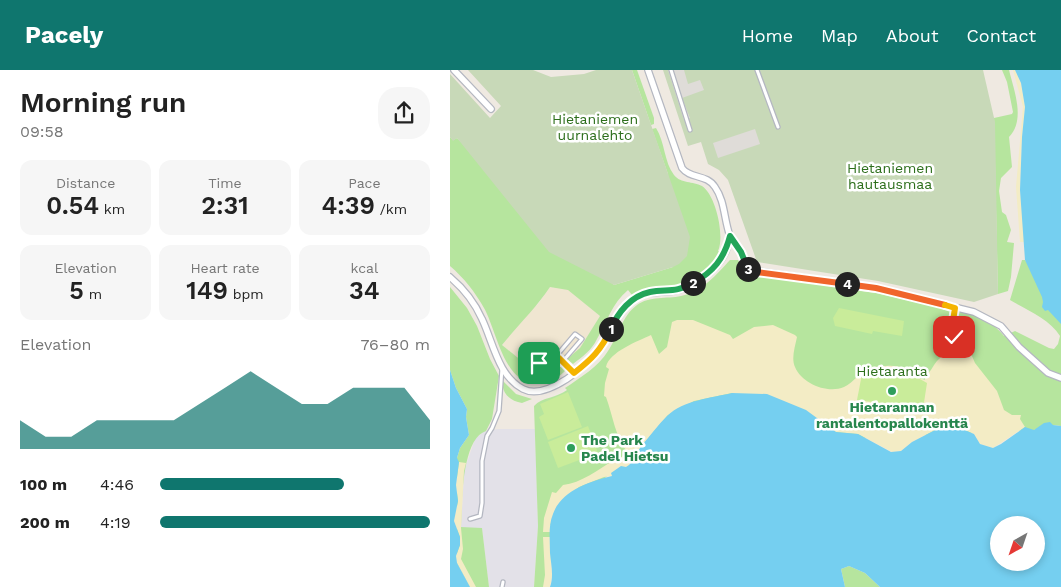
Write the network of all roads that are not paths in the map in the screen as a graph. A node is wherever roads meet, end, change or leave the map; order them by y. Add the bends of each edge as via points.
1 (454, 70) edge
2 (648, 70) edge
3 (671, 70) edge
4 (757, 70) edge
5 (491, 109) dead end
6 (778, 127) dead end
7 (690, 130) dead end
8 (730, 236) junction
9 (450, 277) edge
10 (955, 308) junction
11 (954, 343) dead end
12 (561, 360) junction
13 (539, 363) dead end
14 (502, 367) junction
15 (574, 373) junction
16 (1061, 378) edge
17 (470, 519) dead end
18 (503, 582) dead end
19 (502, 587) edge

1 - 5 street
2 - 8 street via 682,168 712,182 725,210
3 - 7 lane
4 - 6 lane
8 - 10 street via 749,270 876,288
8 - 15 street via 725,253 714,268 698,280 676,291 651,292 632,300 615,319 602,346
9 - 14 street via 477,310
10 - 11 lane
10 - 16 street via 974,312 1000,326 1048,373
12 - 12 lane via 582,339 575,334 558,354
12 - 13 lane
12 - 15 lane
14 - 15 street via 517,385 534,392 550,389
14 - 17 lane via 499,411 487,436 482,461 480,516
18 - 19 lane

